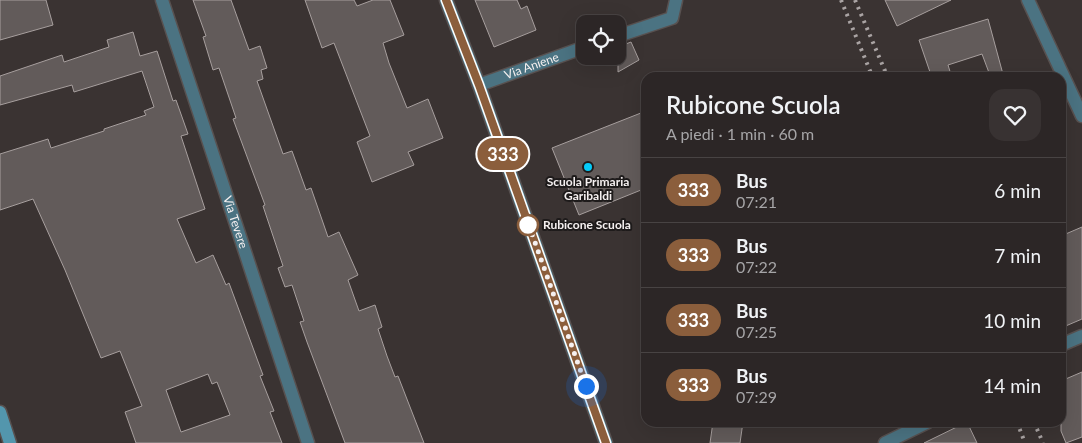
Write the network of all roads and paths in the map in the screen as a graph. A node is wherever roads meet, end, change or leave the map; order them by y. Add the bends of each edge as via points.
1 (162, 0) edge
2 (446, 0) edge
3 (676, 0) edge
4 (1028, 0) edge
5 (626, 33) edge
6 (576, 50) edge
7 (1062, 72) edge
8 (1066, 82) edge
9 (479, 85) junction
10 (1082, 116) edge
11 (1082, 336) edge
12 (1066, 343) edge
13 (0, 412) edge
14 (918, 427) edge
15 (9, 440) edge
16 (308, 443) edge
17 (606, 443) edge
18 (885, 443) edge

1 - 16 street, Via Tevere
2 - 9 street
3 - 5 street via 672,18
4 - 7 street
6 - 9 street, Via Aniene
8 - 10 street
9 - 17 street
11 - 12 street
13 - 15 street
14 - 18 street

